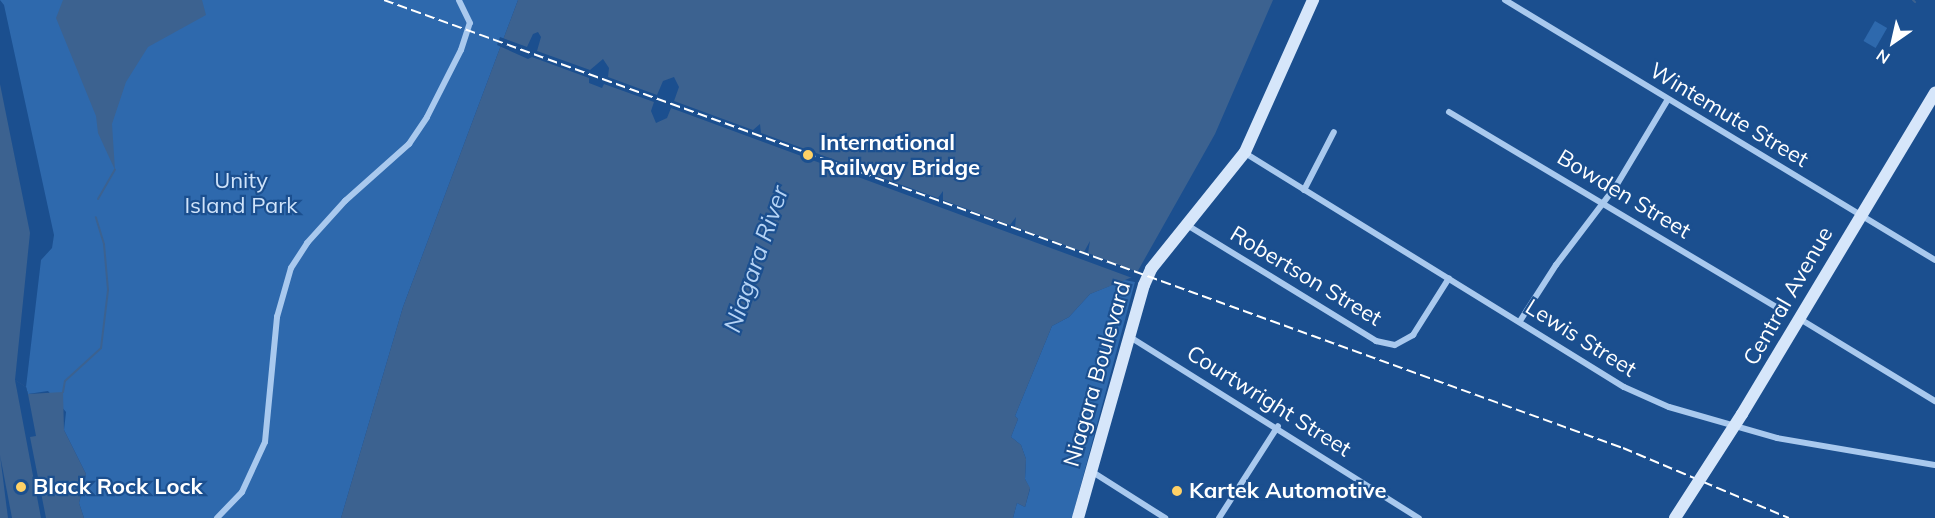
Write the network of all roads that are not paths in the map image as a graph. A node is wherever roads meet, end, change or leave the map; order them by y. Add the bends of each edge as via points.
1 (459, 0) edge
2 (1312, 0) edge
3 (1505, 0) edge
4 (1520, 0) edge
5 (1516, 7) junction
6 (1935, 93) edge
7 (1668, 99) junction
8 (1449, 112) dead end
9 (1334, 132) dead end
10 (1245, 153) junction
11 (1304, 190) junction
12 (1605, 203) junction
13 (1860, 215) junction
14 (1187, 225) junction
15 (1935, 261) edge
16 (1449, 278) junction
17 (1780, 309) dead end
18 (1800, 319) junction
19 (1520, 321) junction
20 (1129, 336) junction
21 (1935, 401) edge
22 (1278, 426) junction
23 (1935, 465) edge
24 (1091, 471) junction
25 (217, 518) edge
26 (1078, 518) edge
27 (1165, 518) edge
28 (1219, 518) edge
29 (1419, 518) edge
30 (1675, 518) edge

1 - 25 street via 470,23 461,50 427,117 409,144 345,201 307,243 291,268 277,318 263,448 242,492
2 - 10 main road, Niagara Boulevard
3 - 5 street, Wintemute Street
4 - 5 street
5 - 7 street, Wintemute Street
6 - 13 main road, Central Avenue
7 - 12 street
7 - 13 street, Wintemute Street
8 - 12 street, Bowden Street
9 - 11 street
10 - 11 street, Lewis Street
10 - 14 main road, Niagara Boulevard
11 - 16 street, Lewis Street
12 - 17 street, Bowden Street
12 - 19 street via 1556,265
13 - 15 street, Wintemute Street
13 - 18 main road, Central Avenue
14 - 16 street, Robertson Street via 1376,341 1395,345 1413,335
14 - 20 main road, Niagara Boulevard via 1151,269
16 - 19 street, Lewis Street
18 - 21 street
18 - 30 main road, Central Avenue, bridge
19 - 23 street, Lewis Street via 1624,387 1669,407 1777,438
20 - 22 street, Courtwright Street
20 - 24 main road, Niagara Boulevard
22 - 28 street
22 - 29 street, Courtwright Street
24 - 26 main road, Niagara Boulevard
24 - 27 street

